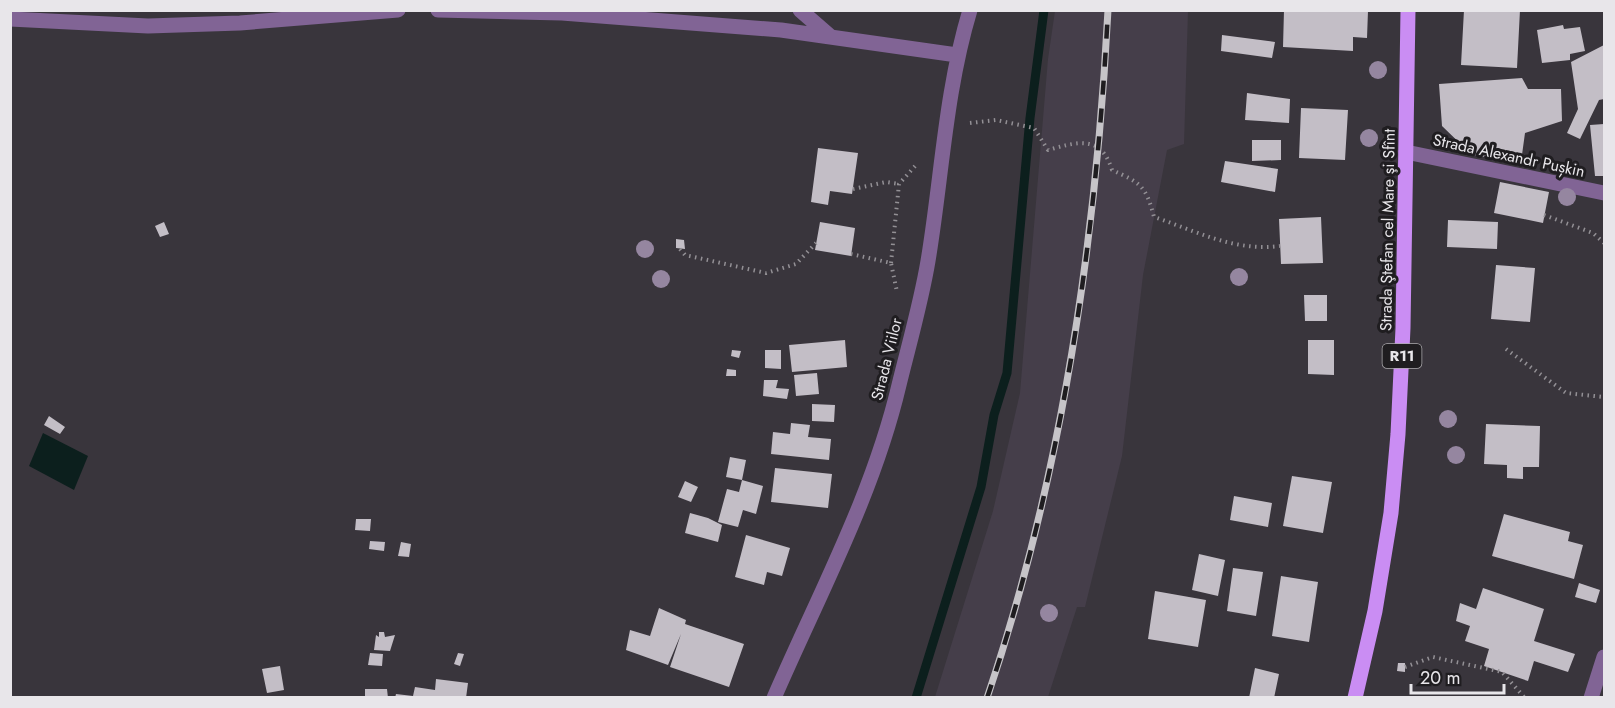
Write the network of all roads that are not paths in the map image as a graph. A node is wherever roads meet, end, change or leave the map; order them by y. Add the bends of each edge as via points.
1 (398, 10) edge
2 (438, 10) edge
3 (800, 10) edge
4 (970, 10) edge
5 (1408, 10) edge
6 (10, 19) edge
7 (831, 38) junction
8 (957, 55) junction
9 (1406, 152) junction
10 (1605, 193) edge
11 (1605, 657) edge
12 (774, 698) edge
13 (1355, 698) edge
14 (1591, 698) edge

1 - 6 street via 148,26
2 - 7 street via 573,14 781,30
3 - 7 street
4 - 8 street, Strada Viilor
5 - 9 main road, Strada Ştefan cel Mare şi Sfînt / R11
7 - 8 street
8 - 12 street, Strada Viilor via 927,263 898,388 876,463 845,543
9 - 10 street, Strada Alexandr Pușkin
9 - 13 main road, Strada Ştefan cel Mare şi Sfînt / R11 via 1403,328 1391,513 1375,611
11 - 14 street

